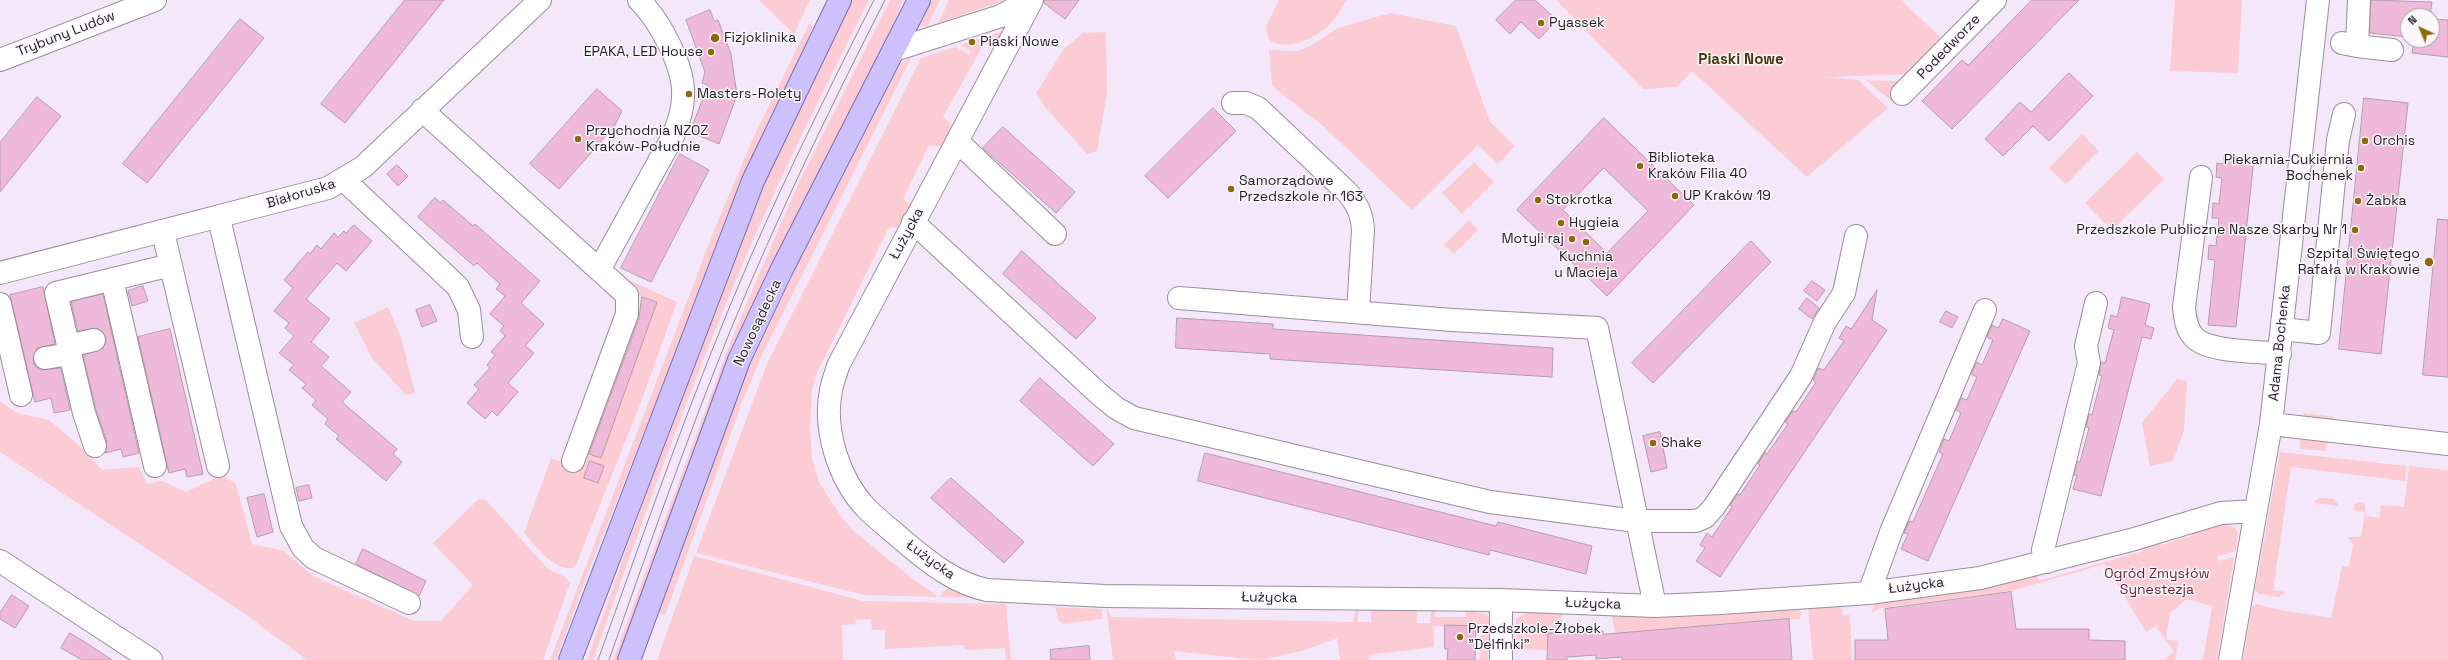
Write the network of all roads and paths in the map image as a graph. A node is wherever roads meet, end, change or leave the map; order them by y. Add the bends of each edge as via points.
1 (154, 0) edge
2 (540, 0) edge
3 (639, 0) edge
4 (840, 0) edge
5 (920, 0) edge
6 (1031, 0) edge
7 (1995, 0) edge
8 (2318, 0) edge
9 (2359, 0) edge
10 (894, 50) junction
11 (2392, 50) dead end
12 (0, 60) edge
13 (1902, 94) dead end
14 (1233, 103) dead end
15 (422, 110) junction
16 (2344, 114) dead end
17 (2303, 137) junction
18 (2338, 140) junction
19 (957, 141) junction
20 (2201, 177) dead end
21 (344, 180) junction
22 (219, 218) junction
23 (913, 222) junction
24 (163, 232) junction
25 (1055, 234) dead end
26 (1856, 236) dead end
27 (171, 265) junction
28 (599, 270) junction
29 (0, 273) edge
30 (112, 279) junction
31 (1179, 298) dead end
32 (2096, 303) dead end
33 (0, 304) edge
34 (1986, 310) dead end
35 (1358, 312) junction
36 (2282, 329) junction
37 (124, 333) junction
38 (472, 337) dead end
39 (69, 350) junction
40 (2280, 354) junction
41 (14, 366) junction
42 (21, 395) dead end
43 (2271, 424) junction
44 (2448, 444) edge
45 (95, 446) dead end
46 (572, 461) dead end
47 (155, 466) dead end
48 (218, 466) dead end
49 (2256, 511) junction
50 (1636, 521) junction
51 (0, 561) edge
52 (2046, 562) junction
53 (1869, 593) junction
54 (1501, 600) junction
55 (409, 603) dead end
56 (1654, 606) junction
57 (151, 660) edge
58 (570, 660) edge
59 (629, 660) edge
60 (1501, 660) edge
61 (2230, 660) edge

1 - 12 street, Trybuny Ludów
2 - 15 street, Białoruska
3 - 28 street via 656,18 664,32 682,81 680,118 673,136
4 - 58 main road via 753,181
5 - 10 main road, Nowosądecka
6 - 10 street, Łużycka via 1001,16
6 - 19 street, Łużycka
7 - 13 street, Podedworze
8 - 17 street, Adama Bochenka
9 - 11 street via 2349,45
10 - 59 main road, Nowosądecka via 739,360
14 - 35 street via 1246,103 1258,108 1348,193 1358,206 1363,230
15 - 21 street, Białoruska via 363,167
15 - 28 street
16 - 18 street
17 - 18 street
17 - 36 street, Adama Bochenka
18 - 36 street via 2319,333
19 - 23 street, Łużycka
19 - 25 street
20 - 40 street via 2184,307 2186,323 2193,336 2210,347
21 - 22 street, Białoruska via 328,188
21 - 38 street via 458,287 469,310
22 - 24 street, Białoruska
22 - 55 street via 295,537 314,558
23 - 50 street via 1099,394 1134,418 1490,502
23 - 54 street, Łużycka via 839,364 831,390 829,414 834,447 843,473 854,493 867,509 944,573 973,587 987,590 1045,594
24 - 27 street
24 - 29 street, Białoruska
26 - 50 street via 1844,293 1826,322 1801,376 1714,507 1705,517 1696,521
27 - 30 street
27 - 48 street
28 - 46 street via 627,295 627,314
30 - 37 street
30 - 39 street via 56,293
31 - 35 street
32 - 52 street via 2086,346 2089,363 2043,550
33 - 41 street
34 - 53 street via 1891,532
35 - 50 street via 1596,328
36 - 40 street, Adama Bochenka
37 - 39 street via 97,339
37 - 47 street
39 - 41 street
39 - 45 street
40 - 43 street, Adama Bochenka
41 - 42 street
43 - 44 street
43 - 49 street, Adama Bochenka
49 - 52 street, Łużycka via 2221,513
49 - 61 street, Adama Bochenka
50 - 56 street
51 - 57 street
52 - 53 street, Łużycka via 1980,578
53 - 56 street, Łużycka
54 - 56 street, Łużycka
54 - 60 street

